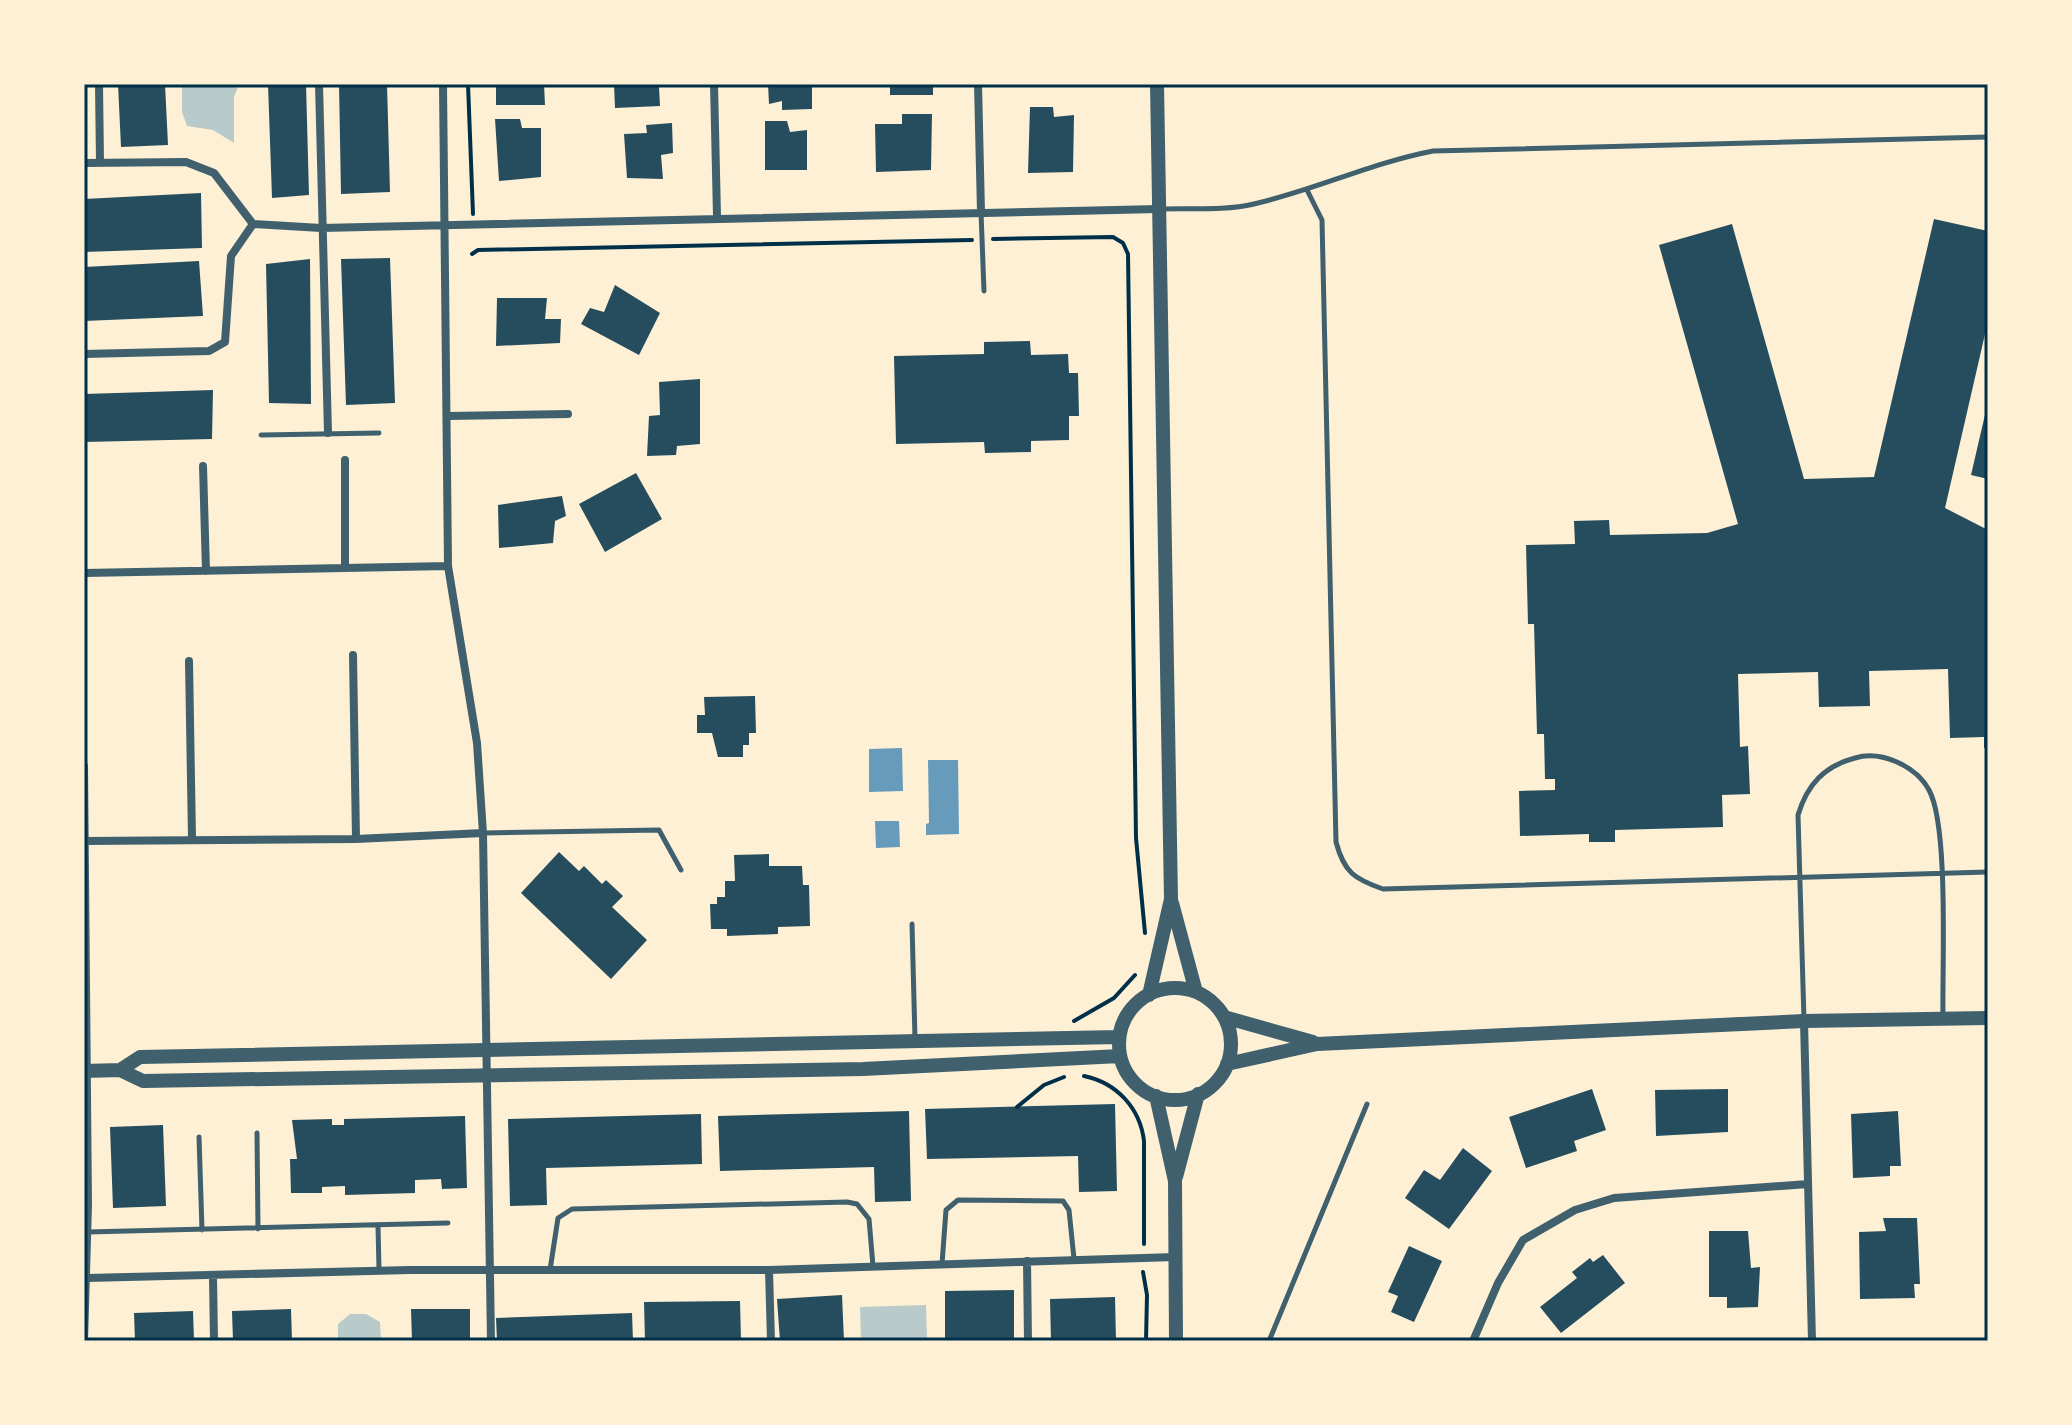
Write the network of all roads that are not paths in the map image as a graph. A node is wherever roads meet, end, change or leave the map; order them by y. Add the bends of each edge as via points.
1 (99, 84) edge
2 (319, 84) edge
3 (443, 84) edge
4 (714, 84) edge
5 (978, 84) edge
6 (1157, 84) edge
7 (1988, 137) edge
8 (84, 163) edge
9 (100, 163) junction
10 (1307, 190) junction
11 (1159, 209) junction
12 (981, 212) junction
13 (717, 216) junction
14 (253, 224) junction
15 (445, 225) junction
16 (321, 228) junction
17 (984, 291) dead end
18 (84, 354) edge
19 (568, 414) dead end
20 (449, 416) junction
21 (328, 433) junction
22 (379, 433) dead end
23 (261, 435) dead end
24 (345, 460) dead end
25 (203, 466) dead end
26 (448, 566) junction
27 (345, 568) junction
28 (206, 571) junction
29 (84, 573) edge
30 (353, 655) dead end
31 (189, 661) dead end
32 (84, 766) edge
33 (483, 833) junction
34 (192, 839) junction
35 (356, 839) junction
36 (85, 841) edge
37 (681, 870) dead end
38 (1988, 872) edge
39 (1940, 874) junction
40 (1800, 877) junction
41 (1171, 899) junction
42 (912, 924) dead end
43 (1196, 992) junction
44 (1149, 995) junction
45 (1224, 1017) junction
46 (1943, 1018) junction
47 (1988, 1018) edge
48 (1804, 1021) junction
49 (1119, 1037) junction
50 (915, 1040) junction
51 (1317, 1044) junction
52 (486, 1048) junction
53 (1120, 1056) junction
54 (1227, 1064) junction
55 (120, 1070) junction
56 (85, 1071) edge
57 (486, 1075) junction
58 (1198, 1094) junction
59 (1156, 1096) junction
60 (1367, 1104) dead end
61 (257, 1133) dead end
62 (199, 1137) dead end
63 (1175, 1181) junction
64 (1808, 1184) junction
65 (86, 1205) edge
66 (448, 1223) dead end
67 (378, 1225) junction
68 (258, 1229) junction
69 (202, 1230) junction
70 (88, 1232) junction
71 (1175, 1257) junction
72 (1074, 1259) junction
73 (1027, 1261) junction
74 (942, 1264) junction
75 (873, 1266) junction
76 (490, 1270) junction
77 (550, 1270) junction
78 (769, 1270) junction
79 (379, 1271) junction
80 (213, 1277) junction
81 (88, 1278) junction
82 (84, 1341) edge
83 (214, 1341) edge
84 (491, 1341) edge
85 (771, 1341) edge
86 (1028, 1341) edge
87 (1176, 1341) edge
88 (1269, 1341) edge
89 (1473, 1341) edge
90 (1812, 1341) edge

1 - 9 street
2 - 16 street
3 - 15 street
4 - 13 street
5 - 12 street
6 - 11 street
7 - 10 lane via 1433,151 1391,159
8 - 9 street
9 - 14 street via 186,162 214,173
10 - 11 lane via 1250,205
10 - 40 lane via 1322,220 1336,842 1342,865 1356,880 1383,889
11 - 12 street
11 - 41 street
12 - 13 street
12 - 17 lane
13 - 15 street
14 - 16 street
14 - 18 street via 231,256 225,342 209,351
15 - 16 street
15 - 20 street
16 - 21 street
19 - 20 street
20 - 26 street
21 - 22 lane
21 - 23 lane
24 - 27 street
25 - 28 street
26 - 27 street
26 - 33 street via 477,743
27 - 28 street
28 - 29 street
30 - 35 street
31 - 34 street
32 - 36 street
33 - 35 street
33 - 37 lane via 659,830
33 - 52 street
34 - 35 street
34 - 36 street
36 - 56 street
38 - 39 lane
39 - 40 lane
39 - 40 lane via 1940,829 1929,790 1908,767 1862,756 1823,772 1805,792 1798,815
39 - 46 lane
40 - 48 lane
41 - 43 street
41 - 44 street
42 - 50 lane
43 - 44 street via 1173,987
43 - 45 street
44 - 49 street via 1124,1019
45 - 51 street
45 - 54 street via 1232,1042
46 - 47 street
46 - 48 street
48 - 51 street
48 - 64 street
49 - 50 street
49 - 53 street
50 - 52 street
51 - 54 street
52 - 55 street via 140,1057
52 - 57 street
53 - 57 street via 863,1069
53 - 59 street via 1133,1081
54 - 58 street via 1217,1081
55 - 56 street
55 - 57 street via 143,1081
56 - 65 street
57 - 76 street
58 - 59 street via 1179,1101
58 - 63 street
59 - 63 street
60 - 88 lane
61 - 68 lane
62 - 69 lane
63 - 71 street
64 - 89 street via 1614,1198 1575,1210 1523,1240
64 - 90 street
65 - 70 street
66 - 67 lane
67 - 68 lane
67 - 79 lane
68 - 69 lane
69 - 70 lane
70 - 81 street
71 - 72 street
71 - 87 street
72 - 73 street
72 - 74 lane via 1069,1210 1063,1201 958,1200 946,1210
73 - 74 street
73 - 86 street
74 - 75 street
75 - 77 lane via 869,1219 857,1204 847,1202 572,1209 558,1218
75 - 78 street
76 - 77 street
76 - 79 street
76 - 84 street
77 - 78 street
78 - 85 street
79 - 80 street
80 - 81 street
80 - 83 street
81 - 82 street

